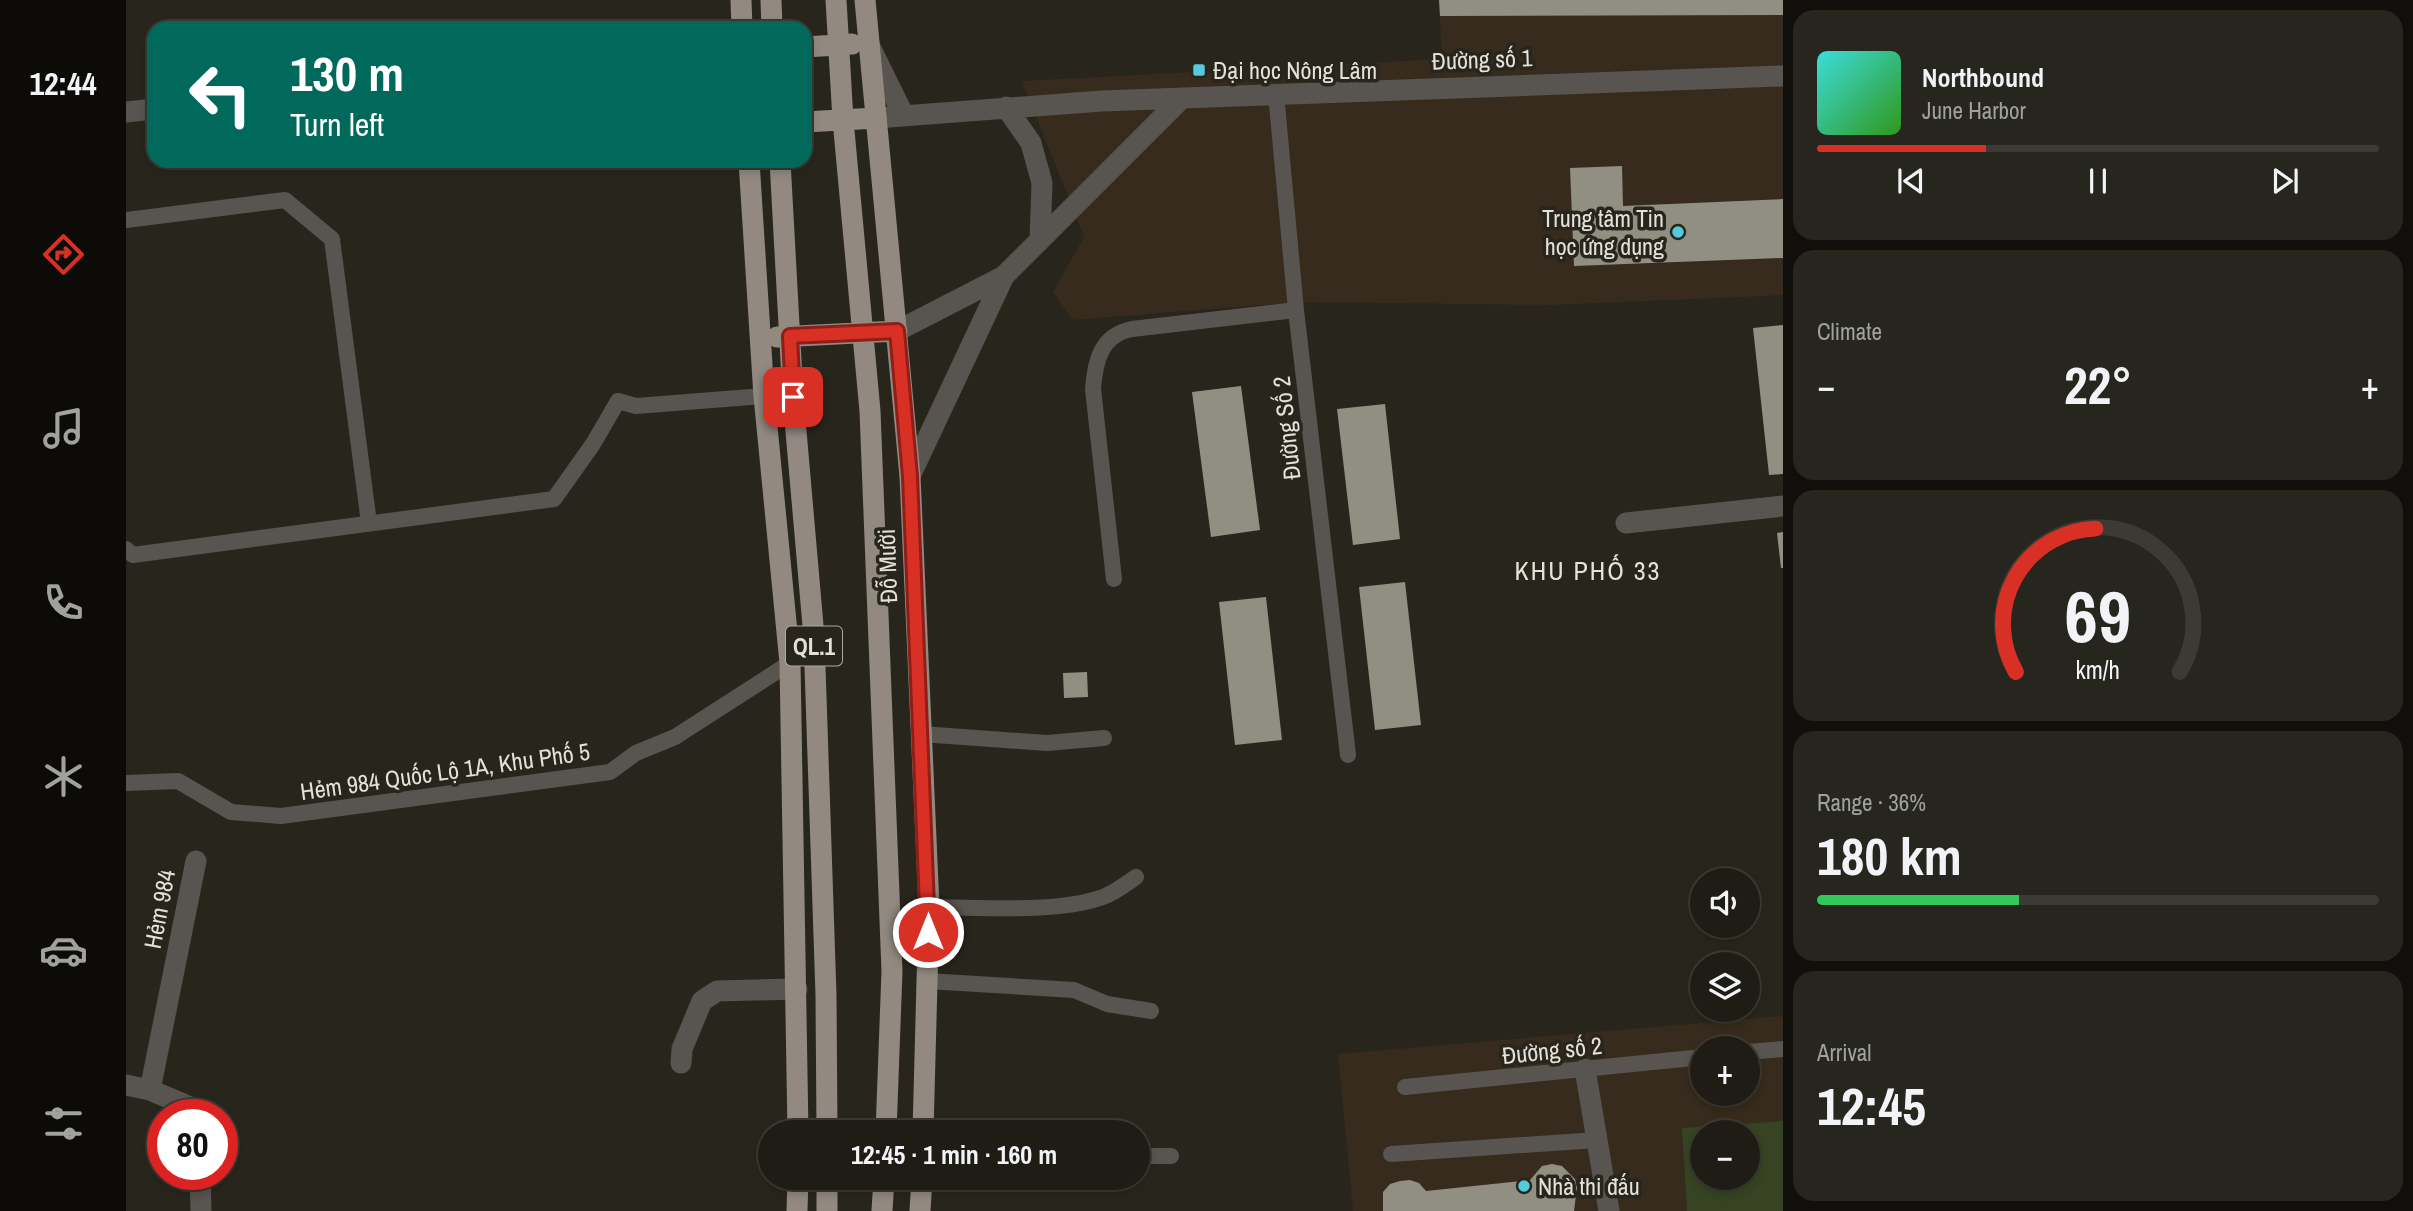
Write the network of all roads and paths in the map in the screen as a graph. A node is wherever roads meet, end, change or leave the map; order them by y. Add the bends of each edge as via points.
1 (741, 0) edge
2 (771, 0) edge
3 (836, 0) edge
4 (865, 0) edge
5 (742, 21) edge
6 (772, 21) edge
7 (869, 43) junction
8 (838, 45) junction
9 (812, 47) edge
10 (1783, 76) edge
11 (1276, 94) junction
12 (1182, 98) junction
13 (1006, 107) junction
14 (147, 110) edge
15 (126, 112) edge
16 (903, 114) junction
17 (876, 118) junction
18 (843, 120) junction
19 (812, 122) edge
20 (749, 168) edge
21 (780, 168) edge
22 (126, 220) edge
23 (1040, 240) junction
24 (1004, 276) junction
25 (1296, 310) junction
26 (897, 331) junction
27 (861, 333) junction
28 (790, 336) junction
29 (761, 337) junction
30 (764, 396) junction
31 (793, 397) junction
32 (910, 476) junction
33 (1783, 506) edge
34 (369, 523) junction
35 (1626, 523) dead end
36 (126, 549) edge
37 (1114, 579) dead end
38 (790, 663) junction
39 (921, 734) junction
40 (1104, 738) dead end
41 (1348, 755) dead end
42 (126, 783) edge
43 (195, 861) dead end
44 (1136, 877) dead end
45 (929, 907) junction
46 (927, 981) junction
47 (797, 989) junction
48 (1151, 1011) dead end
49 (1783, 1049) edge
50 (1760, 1051) edge
51 (1690, 1058) edge
52 (681, 1063) dead end
53 (1585, 1069) junction
54 (126, 1085) edge
55 (1405, 1087) dead end
56 (150, 1090) junction
57 (171, 1099) edge
58 (798, 1120) edge
59 (827, 1120) edge
60 (886, 1120) edge
61 (923, 1120) edge
62 (1597, 1140) junction
63 (1391, 1154) dead end
64 (1150, 1156) edge
65 (1171, 1156) dead end
66 (201, 1190) edge
67 (798, 1190) edge
68 (827, 1190) edge
69 (883, 1190) edge
70 (921, 1190) edge
71 (201, 1211) edge
72 (797, 1211) edge
73 (827, 1211) edge
74 (881, 1211) edge
75 (919, 1211) edge
76 (1609, 1211) edge

1 - 5 highway
2 - 6 highway
3 - 8 highway, Đỗ Mười
4 - 7 highway, Đỗ Mười
7 - 8 highway
7 - 16 street
7 - 17 highway, Đỗ Mười
8 - 9 highway
8 - 18 highway, Đỗ Mười
10 - 11 street, Đường số 1
11 - 12 street, Đường số 1
11 - 25 lane, Đường Số 2
12 - 13 street, Đường số 1
12 - 23 street
13 - 16 street, Đường số 1
13 - 23 street via 1031,143 1042,183
14 - 15 street
16 - 17 street, Đường số 1
17 - 18 highway
17 - 26 highway, Đỗ Mười
18 - 19 highway
18 - 27 highway, Đỗ Mười
20 - 29 highway, QL.1
21 - 28 highway, QL.1
22 - 34 lane via 285,200 332,239
23 - 24 street
24 - 26 street
24 - 32 street
25 - 37 lane via 1132,329 1107,341 1094,363 1093,389
25 - 41 lane, Đường Số 2
26 - 27 highway
26 - 32 highway, Đỗ Mười
27 - 28 highway
27 - 60 highway, Đỗ Mười via 870,411 891,958
28 - 29 highway
28 - 31 highway, QL.1
29 - 30 highway, QL.1
30 - 31 lane
30 - 34 lane via 636,406 618,401 554,499
30 - 38 highway, QL.1
31 - 59 highway, QL.1 via 817,700
32 - 39 highway, Đỗ Mười
33 - 35 street
34 - 36 lane via 133,555
38 - 42 lane, Hẻm 984 Quốc Lộ 1A, Khu Phố 5 via 675,737 636,753 610,772 281,816 231,813 178,781
38 - 47 highway, QL.1
39 - 40 lane via 1047,743
39 - 45 highway, Đỗ Mười
43 - 56 street, Hẻm 984
44 - 45 lane via 1105,897 1077,903 1026,908
45 - 46 highway, Đỗ Mười
46 - 48 lane via 1074,990 1107,1004
46 - 61 highway, Đỗ Mười
47 - 52 street via 717,991 702,1001 682,1049
47 - 58 highway, QL.1
49 - 50 lane
51 - 53 lane, Đường số 2
53 - 55 lane, Đường số 2
53 - 62 street
54 - 56 street
56 - 57 street
62 - 63 lane
62 - 76 street
64 - 65 lane
66 - 71 street
67 - 72 highway
68 - 73 highway
69 - 74 highway
70 - 75 highway

